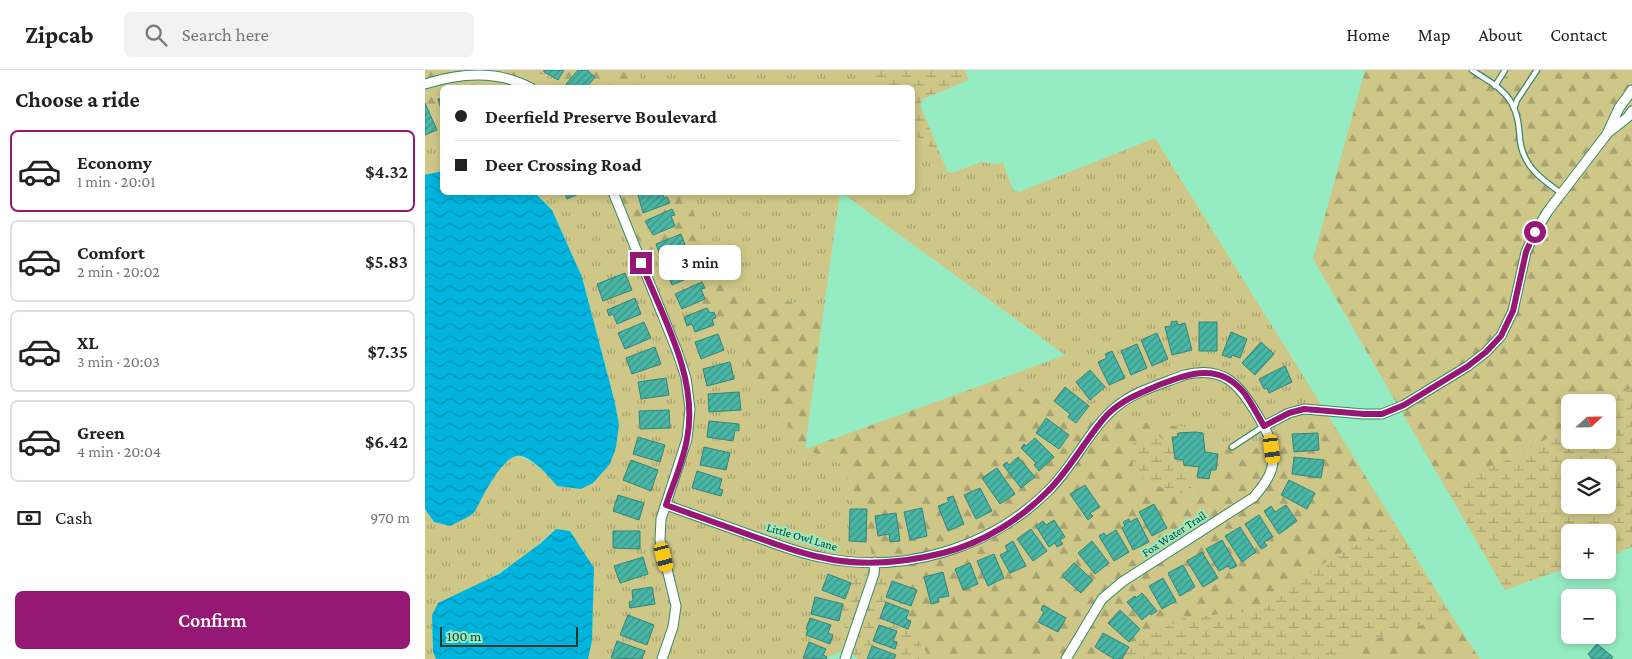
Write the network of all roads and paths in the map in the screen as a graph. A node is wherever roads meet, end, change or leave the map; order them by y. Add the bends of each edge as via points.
1 (1471, 70) edge
2 (1505, 70) edge
3 (1537, 70) edge
4 (425, 84) edge
5 (526, 85) edge
6 (1495, 86) junction
7 (1632, 90) edge
8 (1514, 110) junction
9 (1632, 111) edge
10 (1607, 134) junction
11 (1561, 193) junction
12 (614, 195) edge
13 (1264, 426) junction
14 (1232, 447) dead end
15 (666, 505) junction
16 (875, 562) junction
17 (662, 659) edge
18 (845, 659) edge
19 (1066, 659) edge

1 - 6 lane
2 - 6 lane
3 - 8 lane
4 - 5 street via 479,74
6 - 8 lane via 1505,94
7 - 10 street
8 - 11 lane via 1525,159 1539,178
9 - 10 street
10 - 11 street
11 - 13 street via 1526,252 1513,311 1501,336 1486,352 1404,405 1382,414 1304,409
12 - 15 street via 686,378 690,409 687,439
13 - 14 lane
13 - 16 street, Little Owl Lane via 1244,393 1224,377 1208,372 1185,375 1131,397 1116,407 1049,490 1001,528 945,553
13 - 19 street, Fox Water Trail via 1270,437 1273,460 1267,481 1254,497 1122,582 1102,599
15 - 16 street, Little Owl Lane via 820,558
15 - 17 street via 660,540 676,606
16 - 18 street via 874,574

